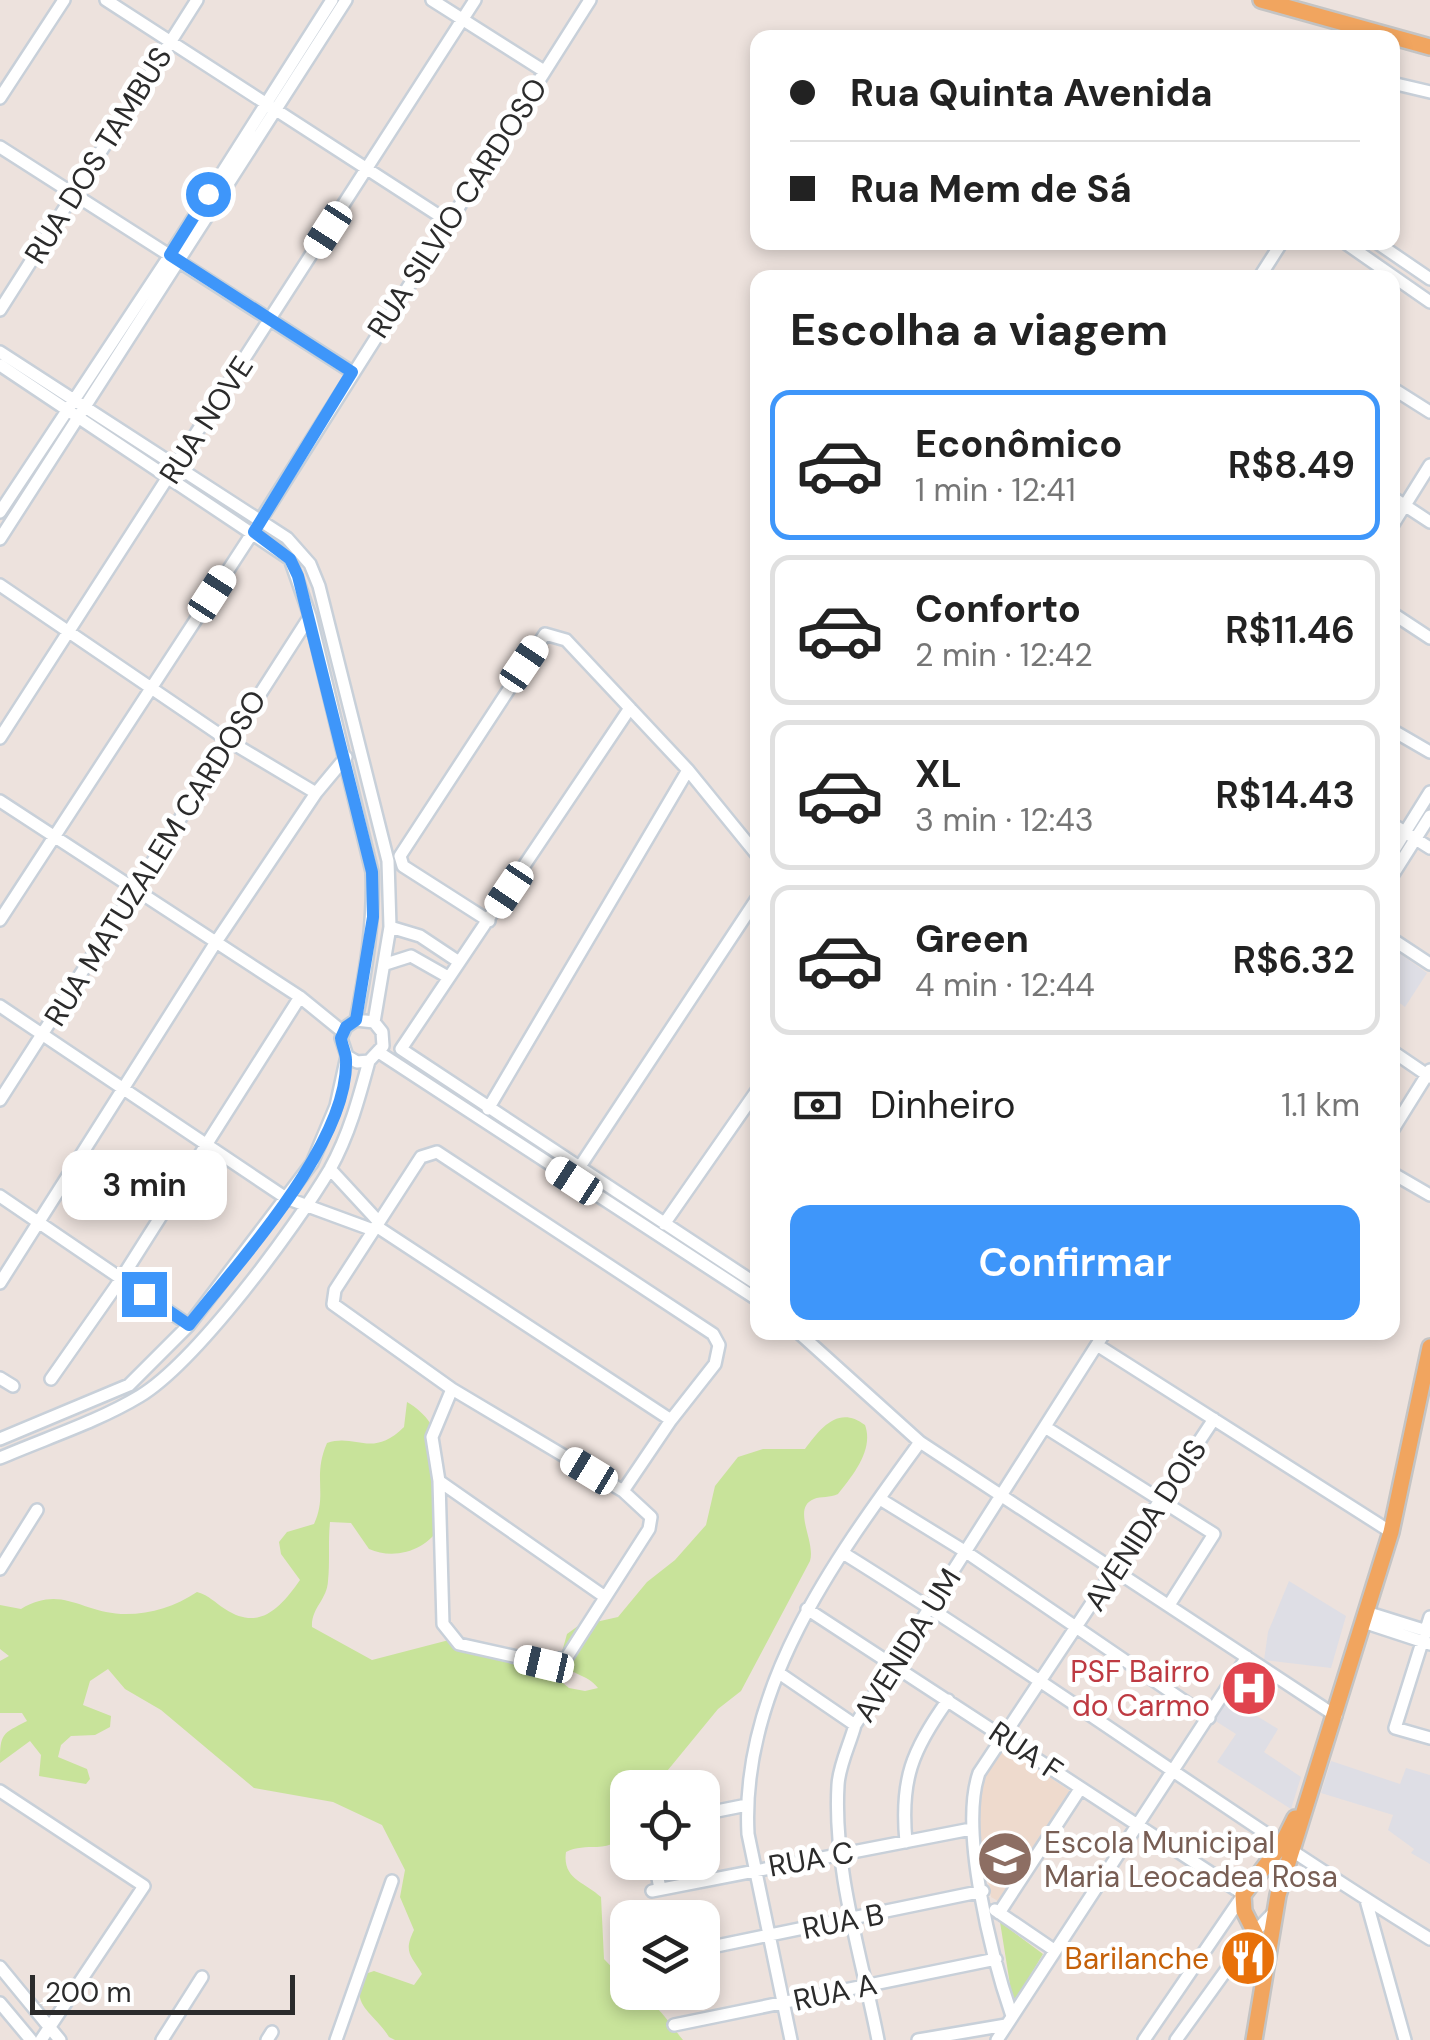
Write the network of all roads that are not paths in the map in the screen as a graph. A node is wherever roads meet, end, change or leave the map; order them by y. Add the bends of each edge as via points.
1 (64, 0) edge
2 (106, 0) edge
3 (197, 0) edge
4 (332, 0) edge
5 (346, 0) edge
6 (432, 0) edge
7 (475, 0) edge
8 (590, 0) edge
9 (1260, 0) edge
10 (462, 20) junction
11 (1371, 30) edge
12 (1400, 38) edge
13 (170, 42) junction
14 (1430, 46) edge
15 (544, 71) junction
16 (1400, 85) edge
17 (1430, 92) edge
18 (0, 98) edge
19 (270, 106) junction
20 (0, 147) edge
21 (366, 170) junction
22 (74, 193) junction
23 (449, 222) junction
24 (1356, 250) edge
25 (1387, 250) edge
26 (175, 258) junction
27 (1384, 270) edge
28 (1430, 280) edge
29 (1400, 281) edge
30 (1425, 298) edge
31 (0, 310) edge
32 (272, 319) junction
33 (0, 352) edge
34 (0, 365) edge
35 (352, 372) junction
36 (1400, 393) edge
37 (76, 409) junction
38 (1430, 412) edge
39 (1430, 466) edge
40 (172, 472) junction
41 (1400, 501) edge
42 (1406, 504) junction
43 (0, 512) edge
44 (1400, 513) edge
45 (260, 519) junction
46 (1430, 522) edge
47 (254, 532) junction
48 (0, 538) edge
49 (0, 585) edge
50 (310, 616) junction
51 (1400, 618) edge
52 (68, 634) junction
53 (1430, 638) edge
54 (150, 686) junction
55 (630, 708) junction
56 (1400, 735) edge
57 (0, 738) edge
58 (229, 740) junction
59 (1430, 752) edge
60 (360, 756) junction
61 (342, 757) junction
62 (688, 770) junction
63 (1430, 792) edge
64 (316, 793) junction
65 (0, 802) edge
66 (1430, 816) edge
67 (1400, 829) edge
68 (1410, 836) junction
69 (52, 838) junction
70 (1400, 845) edge
71 (750, 846) edge
72 (1430, 848) edge
73 (1400, 858) edge
74 (136, 889) junction
75 (750, 909) edge
76 (373, 917) junction
77 (0, 920) edge
78 (488, 921) junction
79 (390, 923) junction
80 (216, 942) junction
81 (1400, 945) edge
82 (459, 962) junction
83 (386, 964) junction
84 (1430, 964) edge
85 (448, 978) junction
86 (300, 996) junction
87 (0, 1006) edge
88 (356, 1020) junction
89 (374, 1022) junction
90 (343, 1032) junction
91 (42, 1035) junction
92 (380, 1053) junction
93 (347, 1056) junction
94 (1400, 1056) edge
95 (369, 1061) junction
96 (1429, 1074) edge
97 (124, 1088) junction
98 (0, 1100) edge
99 (750, 1100) edge
100 (488, 1109) junction
101 (1400, 1119) edge
102 (207, 1146) junction
103 (579, 1168) junction
104 (330, 1169) junction
105 (1400, 1178) edge
106 (1430, 1195) edge
107 (0, 1196) edge
108 (286, 1198) junction
109 (305, 1207) junction
110 (40, 1222) junction
111 (664, 1224) junction
112 (376, 1226) junction
113 (121, 1279) junction
114 (750, 1280) edge
115 (0, 1283) edge
116 (750, 1295) edge
117 (189, 1325) junction
118 (807, 1340) edge
119 (1100, 1340) edge
120 (1097, 1345) junction
121 (1430, 1348) edge
122 (0, 1378) edge
123 (51, 1379) dead end
124 (13, 1386) dead end
125 (452, 1389) junction
126 (1423, 1401) edge
127 (1214, 1419) junction
128 (671, 1420) junction
129 (1045, 1427) junction
130 (0, 1440) edge
131 (920, 1442) junction
132 (0, 1458) edge
133 (439, 1481) junction
134 (623, 1491) junction
135 (1002, 1496) junction
136 (1161, 1498) junction
137 (880, 1499) junction
138 (38, 1510) dead end
139 (1386, 1528) junction
140 (966, 1552) junction
141 (844, 1553) junction
142 (0, 1569) edge
143 (1117, 1570) junction
144 (606, 1596) junction
145 (1169, 1605) junction
146 (930, 1608) junction
147 (807, 1609) junction
148 (1364, 1617) junction
149 (1430, 1617) edge
150 (1078, 1628) junction
151 (1427, 1637) edge
152 (1247, 1657) junction
153 (893, 1665) junction
154 (779, 1674) junction
155 (1040, 1682) junction
156 (948, 1700) junction
157 (1332, 1714) junction
158 (1208, 1718) junction
159 (855, 1725) junction
160 (1003, 1735) junction
161 (1430, 1738) edge
162 (1175, 1770) junction
163 (1080, 1788) junction
164 (0, 1792) edge
165 (747, 1805) junction
166 (720, 1810) edge
167 (1136, 1826) junction
168 (971, 1830) junction
169 (906, 1842) junction
170 (1288, 1849) junction
171 (843, 1854) junction
172 (753, 1870) junction
173 (720, 1877) edge
174 (656, 1880) edge
175 (704, 1880) edge
176 (392, 1881) dead end
177 (1243, 1894) junction
178 (984, 1897) junction
179 (1366, 1900) junction
180 (999, 1913) junction
181 (1274, 1913) junction
182 (852, 1920) junction
183 (1255, 1931) junction
184 (768, 1936) junction
185 (1430, 1939) edge
186 (720, 1945) edge
187 (1054, 1950) junction
188 (996, 1960) junction
189 (1266, 1965) junction
190 (0, 1967) edge
191 (202, 1977) dead end
192 (867, 1985) junction
193 (0, 2003) edge
194 (781, 2004) junction
195 (1009, 2020) junction
196 (674, 2025) dead end
197 (49, 2026) junction
198 (31, 2040) edge
199 (41, 2040) edge
200 (60, 2040) edge
201 (162, 2040) edge
202 (336, 2040) edge
203 (791, 2040) edge
204 (878, 2040) edge
205 (918, 2040) edge
206 (997, 2040) edge
207 (1144, 2040) edge
208 (1176, 2040) edge
209 (1254, 2040) edge
210 (1406, 2040) edge

1 - 18 street
2 - 13 street
3 - 13 street, RUA DOS TAMBUS
4 - 19 street
5 - 19 street
6 - 10 street
7 - 10 street, RUA NOVE
8 - 15 street, RUA SILVIO CARDOSO
9 - 11 main road
10 - 15 street
10 - 21 street, RUA NOVE
12 - 14 main road
13 - 19 street
13 - 22 street, RUA DOS TAMBUS
15 - 23 street, RUA SILVIO CARDOSO
16 - 17 street
19 - 21 street
19 - 26 street
20 - 22 street
21 - 23 street
21 - 32 street, RUA NOVE
22 - 26 street
22 - 31 street, RUA DOS TAMBUS
23 - 35 street, RUA SILVIO CARDOSO
24 - 27 street
25 - 28 street
26 - 32 street
26 - 37 street
28 - 30 street
29 - 30 street
32 - 35 street
32 - 40 street, RUA NOVE
33 - 37 street
34 - 37 street
35 - 45 street, RUA SILVIO CARDOSO
36 - 38 street
37 - 40 street
37 - 43 street
37 - 48 street
39 - 42 street
40 - 45 street
40 - 47 street
40 - 52 street, RUA NOVE
41 - 42 street
42 - 44 street
42 - 46 street
45 - 47 street, RUA SILVIO CARDOSO
45 - 60 street via 302,552 320,586
47 - 50 street via 294,566
47 - 54 street, RUA SILVIO CARDOSO
49 - 52 street
50 - 58 street, RUA MATUZALEM CARDOSO
50 - 61 street
51 - 53 street
52 - 54 street
52 - 57 street, RUA NOVE
54 - 58 street
54 - 69 street, RUA SILVIO CARDOSO
55 - 62 street
55 - 78 street
55 - 78 street via 566,640 545,634 400,856 403,866
56 - 59 street
58 - 64 street
58 - 74 street, RUA MATUZALEM CARDOSO
60 - 61 street
60 - 79 street via 388,861
61 - 64 street
61 - 76 street via 368,850
62 - 71 street
62 - 100 street
63 - 68 street
64 - 80 street
65 - 69 street
66 - 68 street
67 - 68 street
68 - 70 street
68 - 72 street
68 - 73 street
69 - 74 street
69 - 77 street, RUA SILVIO CARDOSO
74 - 80 street
74 - 91 street, RUA MATUZALEM CARDOSO
75 - 103 street
76 - 79 street
76 - 88 street
78 - 82 street
79 - 82 street
79 - 83 street
80 - 86 street
80 - 97 street
81 - 84 street
82 - 85 street
83 - 85 street via 411,956
83 - 89 street
85 - 100 street via 402,1049
86 - 90 street
86 - 102 street
87 - 91 street
88 - 89 street
88 - 90 street
89 - 92 street via 384,1039
90 - 93 street
91 - 97 street
91 - 98 street, RUA MATUZALEM CARDOSO
92 - 95 street
92 - 116 street
93 - 95 street
93 - 108 street via 328,1129
94 - 96 street
95 - 104 street
96 - 101 street
97 - 102 street
97 - 110 street
99 - 111 street
100 - 103 street
102 - 108 street
102 - 113 street
103 - 111 street
104 - 109 street
104 - 112 street
105 - 106 street
107 - 110 street
108 - 109 street
108 - 117 street
109 - 112 street
109 - 132 street via 205,1336 142,1395
110 - 113 street
110 - 115 street
111 - 114 street
112 - 125 street via 334,1290 333,1304
112 - 128 street
112 - 128 street via 421,1157 437,1152 713,1334 719,1345 714,1364
113 - 117 street
113 - 123 street
117 - 130 street via 128,1385
118 - 131 street
119 - 120 street, AVENIDA UM
120 - 127 street
120 - 129 street, AVENIDA UM
121 - 126 main road
122 - 124 street
125 - 133 street via 432,1438
125 - 134 street
126 - 139 main road
127 - 136 street, AVENIDA DOIS
127 - 139 street
128 - 134 street
129 - 135 street, AVENIDA UM
129 - 136 street
131 - 135 street
131 - 137 street
133 - 144 street
133 - 144 street via 443,1624 460,1644 556,1662 567,1658
134 - 144 street via 651,1517
135 - 140 street, AVENIDA UM
135 - 143 street
136 - 143 street, AVENIDA DOIS
136 - 145 street via 1214,1536
137 - 140 street
137 - 141 street
138 - 142 street
139 - 148 main road
139 - 157 main road
140 - 146 street, AVENIDA UM
140 - 150 street
141 - 146 street
141 - 147 street
143 - 145 street
143 - 150 street, AVENIDA DOIS
145 - 152 street
146 - 153 street, AVENIDA UM
146 - 155 street
147 - 153 street, RUA F
147 - 154 street
148 - 151 street
148 - 157 main road
149 - 151 street
150 - 155 street, AVENIDA DOIS
150 - 158 street
151 - 161 street via 1396,1728
152 - 157 street
152 - 158 street
153 - 156 street, RUA F
153 - 159 street, AVENIDA UM
154 - 159 street
154 - 165 street via 755,1744
155 - 160 street, AVENIDA DOIS
155 - 162 street
156 - 160 street, RUA F
156 - 169 street via 910,1762 902,1803
157 - 170 main road
158 - 162 street
159 - 171 street, AVENIDA UM via 838,1782
160 - 163 street, RUA F
160 - 168 street, AVENIDA DOIS via 976,1781
162 - 167 street
162 - 170 street
163 - 167 street, RUA F
163 - 180 street
164 - 197 street via 144,1886
165 - 166 street
165 - 172 street
167 - 177 street, RUA F
167 - 187 street
168 - 169 street, RUA C
168 - 178 street, AVENIDA DOIS
169 - 171 street, RUA C
170 - 177 main road
170 - 179 street
170 - 181 main road
171 - 172 street, RUA C
171 - 182 street, AVENIDA UM
172 - 173 street, RUA C
172 - 184 street
174 - 175 street, RUA C via 656,1890
176 - 202 street
177 - 183 main road
177 - 207 street
178 - 180 street
178 - 182 street, RUA B
178 - 188 street, AVENIDA DOIS
179 - 185 street
179 - 210 street
180 - 187 street
181 - 183 street
181 - 189 main road
182 - 184 street, RUA B
182 - 192 street, AVENIDA UM
183 - 189 main road
183 - 208 street
184 - 186 street, RUA B
184 - 194 street
187 - 195 street
188 - 192 street, RUA A
188 - 195 street, AVENIDA DOIS
189 - 209 main road
190 - 197 street
191 - 201 street
192 - 194 street, RUA A
192 - 204 street, AVENIDA UM
193 - 198 street
194 - 196 street, RUA A
194 - 203 street
195 - 205 street
195 - 206 street
197 - 199 street
197 - 200 street

